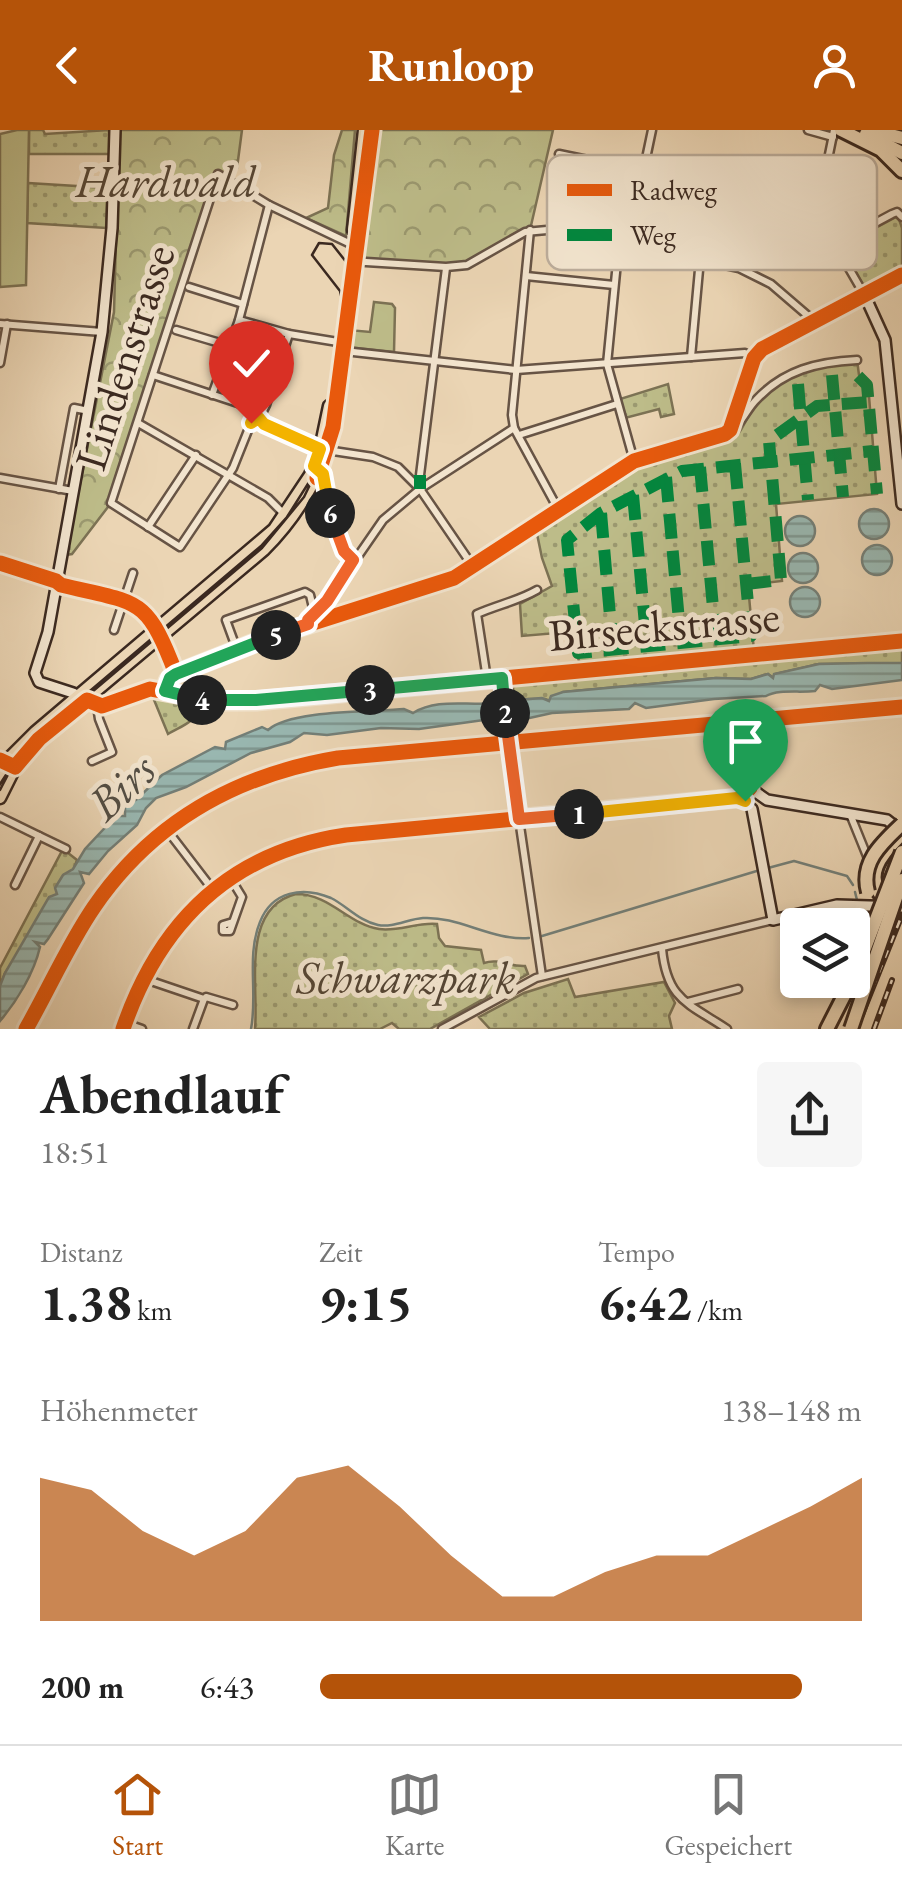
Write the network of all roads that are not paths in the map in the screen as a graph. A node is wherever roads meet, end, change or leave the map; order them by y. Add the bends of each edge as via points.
1 (116, 130) edge
2 (364, 130) edge
3 (372, 130) edge
4 (652, 130) edge
5 (808, 130) edge
6 (849, 130) edge
7 (871, 130) edge
8 (888, 130) edge
9 (835, 132) edge
10 (902, 136) edge
11 (902, 152) edge
12 (559, 154) dead end
13 (563, 155) edge
14 (646, 155) edge
15 (902, 172) edge
16 (269, 206) junction
17 (900, 214) edge
18 (877, 225) edge
19 (547, 229) edge
20 (530, 230) junction
21 (355, 247) junction
22 (353, 262) junction
23 (446, 267) junction
24 (616, 270) edge
25 (699, 270) edge
26 (740, 270) edge
27 (850, 270) edge
28 (902, 274) edge
29 (526, 276) junction
30 (614, 285) junction
31 (189, 287) dead end
32 (865, 296) junction
33 (243, 304) junction
34 (239, 320) junction
35 (814, 322) junction
36 (4, 324) edge
37 (176, 330) dead end
38 (102, 332) junction
39 (289, 334) junction
40 (342, 345) junction
41 (230, 346) junction
42 (691, 357) junction
43 (754, 358) junction
44 (857, 360) dead end
45 (436, 361) junction
46 (0, 363) edge
47 (606, 364) junction
48 (516, 370) junction
49 (153, 375) junction
50 (212, 395) junction
51 (616, 404) junction
52 (89, 411) junction
53 (259, 418) junction
54 (138, 423) junction
55 (730, 430) junction
56 (516, 432) junction
57 (324, 450) junction
58 (196, 455) junction
59 (634, 461) junction
60 (317, 468) junction
61 (229, 473) junction
62 (420, 475) dead end
63 (0, 478) edge
64 (59, 489) junction
65 (420, 489) junction
66 (72, 491) junction
67 (902, 504) edge
68 (558, 508) junction
69 (288, 518) junction
70 (148, 527) junction
71 (353, 560) junction
72 (0, 564) edge
73 (474, 568) junction
74 (133, 573) dead end
75 (56, 581) junction
76 (537, 590) dead end
77 (124, 601) junction
78 (314, 612) junction
79 (308, 624) junction
80 (156, 625) dead end
81 (114, 630) dead end
82 (902, 641) edge
83 (237, 650) junction
84 (487, 679) junction
85 (502, 681) junction
86 (165, 691) junction
87 (88, 701) junction
88 (902, 708) edge
89 (755, 721) junction
90 (733, 722) junction
91 (744, 731) junction
92 (507, 738) junction
93 (92, 761) dead end
94 (7, 763) edge
95 (0, 778) edge
96 (750, 788) junction
97 (0, 798) edge
98 (737, 798) junction
99 (767, 800) junction
100 (752, 809) junction
101 (850, 814) junction
102 (902, 816) edge
103 (0, 817) edge
104 (519, 819) junction
105 (887, 820) junction
106 (902, 824) edge
107 (167, 830) junction
108 (902, 833) edge
109 (39, 836) junction
110 (66, 849) dead end
111 (902, 850) edge
112 (867, 856) dead end
113 (230, 878) junction
114 (902, 880) edge
115 (15, 885) dead end
116 (214, 890) junction
117 (872, 890) junction
118 (892, 906) edge
119 (773, 920) junction
120 (233, 922) dead end
121 (870, 933) edge
122 (662, 950) junction
123 (542, 976) junction
124 (143, 978) junction
125 (738, 990) dead end
126 (844, 998) edge
127 (204, 999) junction
128 (687, 1002) junction
129 (233, 1006) dead end
130 (124, 1026) edge
131 (26, 1029) edge
132 (142, 1029) edge
133 (194, 1029) edge
134 (442, 1029) edge
135 (727, 1029) edge
136 (830, 1029) edge
137 (849, 1029) edge

1 - 38 street
2 - 21 main road
3 - 21 main road
4 - 14 street
5 - 9 street
6 - 11 highway
7 - 10 highway
8 - 10 highway
9 - 15 highway via 880,150
12 - 13 street
16 - 21 street
16 - 33 street
16 - 49 street, Lindenstrasse via 218,174
17 - 18 street
19 - 20 street
20 - 23 street via 480,260
20 - 29 street
21 - 22 main road
22 - 23 street
22 - 40 main road
23 - 45 street
24 - 30 street
25 - 42 street
26 - 35 street via 771,284
27 - 32 street
28 - 32 street
29 - 30 street
29 - 48 street
30 - 47 street
31 - 33 street
32 - 35 street
32 - 67 street via 885,340
33 - 34 street
34 - 39 street
34 - 41 street
35 - 43 street
36 - 38 street
36 - 46 street
37 - 41 street
38 - 52 street
39 - 40 street
39 - 53 street
40 - 45 street
40 - 57 main road
41 - 50 street
42 - 43 street
42 - 47 street
43 - 55 street
44 - 55 street via 822,362 788,375
45 - 48 street
45 - 62 street
47 - 48 street
47 - 51 street
48 - 56 street
49 - 50 street
49 - 54 street, Lindenstrasse
50 - 53 street via 253,408
51 - 56 street
51 - 59 street
52 - 64 street via 74,408
52 - 66 street
53 - 57 street
53 - 61 street
54 - 58 street
54 - 70 street, Lindenstrasse via 111,503
55 - 59 street
56 - 65 street
56 - 68 street
57 - 60 main road
57 - 65 street via 386,460
58 - 61 street
58 - 70 street
59 - 68 street
60 - 69 main road
60 - 71 street via 344,551
61 - 69 street
61 - 70 street via 180,547
63 - 64 street
64 - 66 street
65 - 71 street via 383,520
65 - 73 street
66 - 75 street
68 - 73 street
69 - 87 main road
71 - 78 street
72 - 75 street
73 - 79 street
74 - 77 street
75 - 77 street
75 - 87 street via 35,677
76 - 84 street via 477,614
77 - 80 street via 141,607
77 - 81 street
78 - 79 street
78 - 83 street via 305,592 226,620
79 - 83 street
82 - 85 street, Birseckstrasse
83 - 86 street via 172,676
84 - 85 street, Birseckstrasse
84 - 86 street, Birseckstrasse via 241,701
85 - 92 street
86 - 87 street, Birseckstrasse
87 - 93 street via 112,752
87 - 94 main road
88 - 89 street
89 - 90 street
89 - 91 street
90 - 91 street
90 - 92 street
91 - 96 street
92 - 104 street
92 - 107 street via 292,766 210,800
94 - 95 main road
94 - 97 main road
96 - 98 street
96 - 99 street
98 - 100 street
98 - 104 street
99 - 100 street
99 - 101 street
100 - 119 street
101 - 105 street
101 - 112 street
102 - 105 street
103 - 109 street
104 - 113 street via 330,838 289,849
104 - 123 street
105 - 108 street
106 - 117 highway, bridge via 871,859 866,879
107 - 116 street
107 - 131 street via 93,909
108 - 117 highway, bridge via 879,859
109 - 110 street
109 - 115 street
111 - 118 street via 886,892
111 - 121 highway, bridge
113 - 116 street
113 - 120 street via 242,896
114 - 137 highway, bridge
116 - 124 street via 176,928
117 - 118 highway via 875,902
118 - 119 street via 832,905
119 - 122 street
122 - 123 street
122 - 128 street via 668,982
123 - 134 street
124 - 127 street
124 - 130 street
125 - 128 street
126 - 136 highway
127 - 129 street
127 - 133 street
128 - 135 street
130 - 132 street

